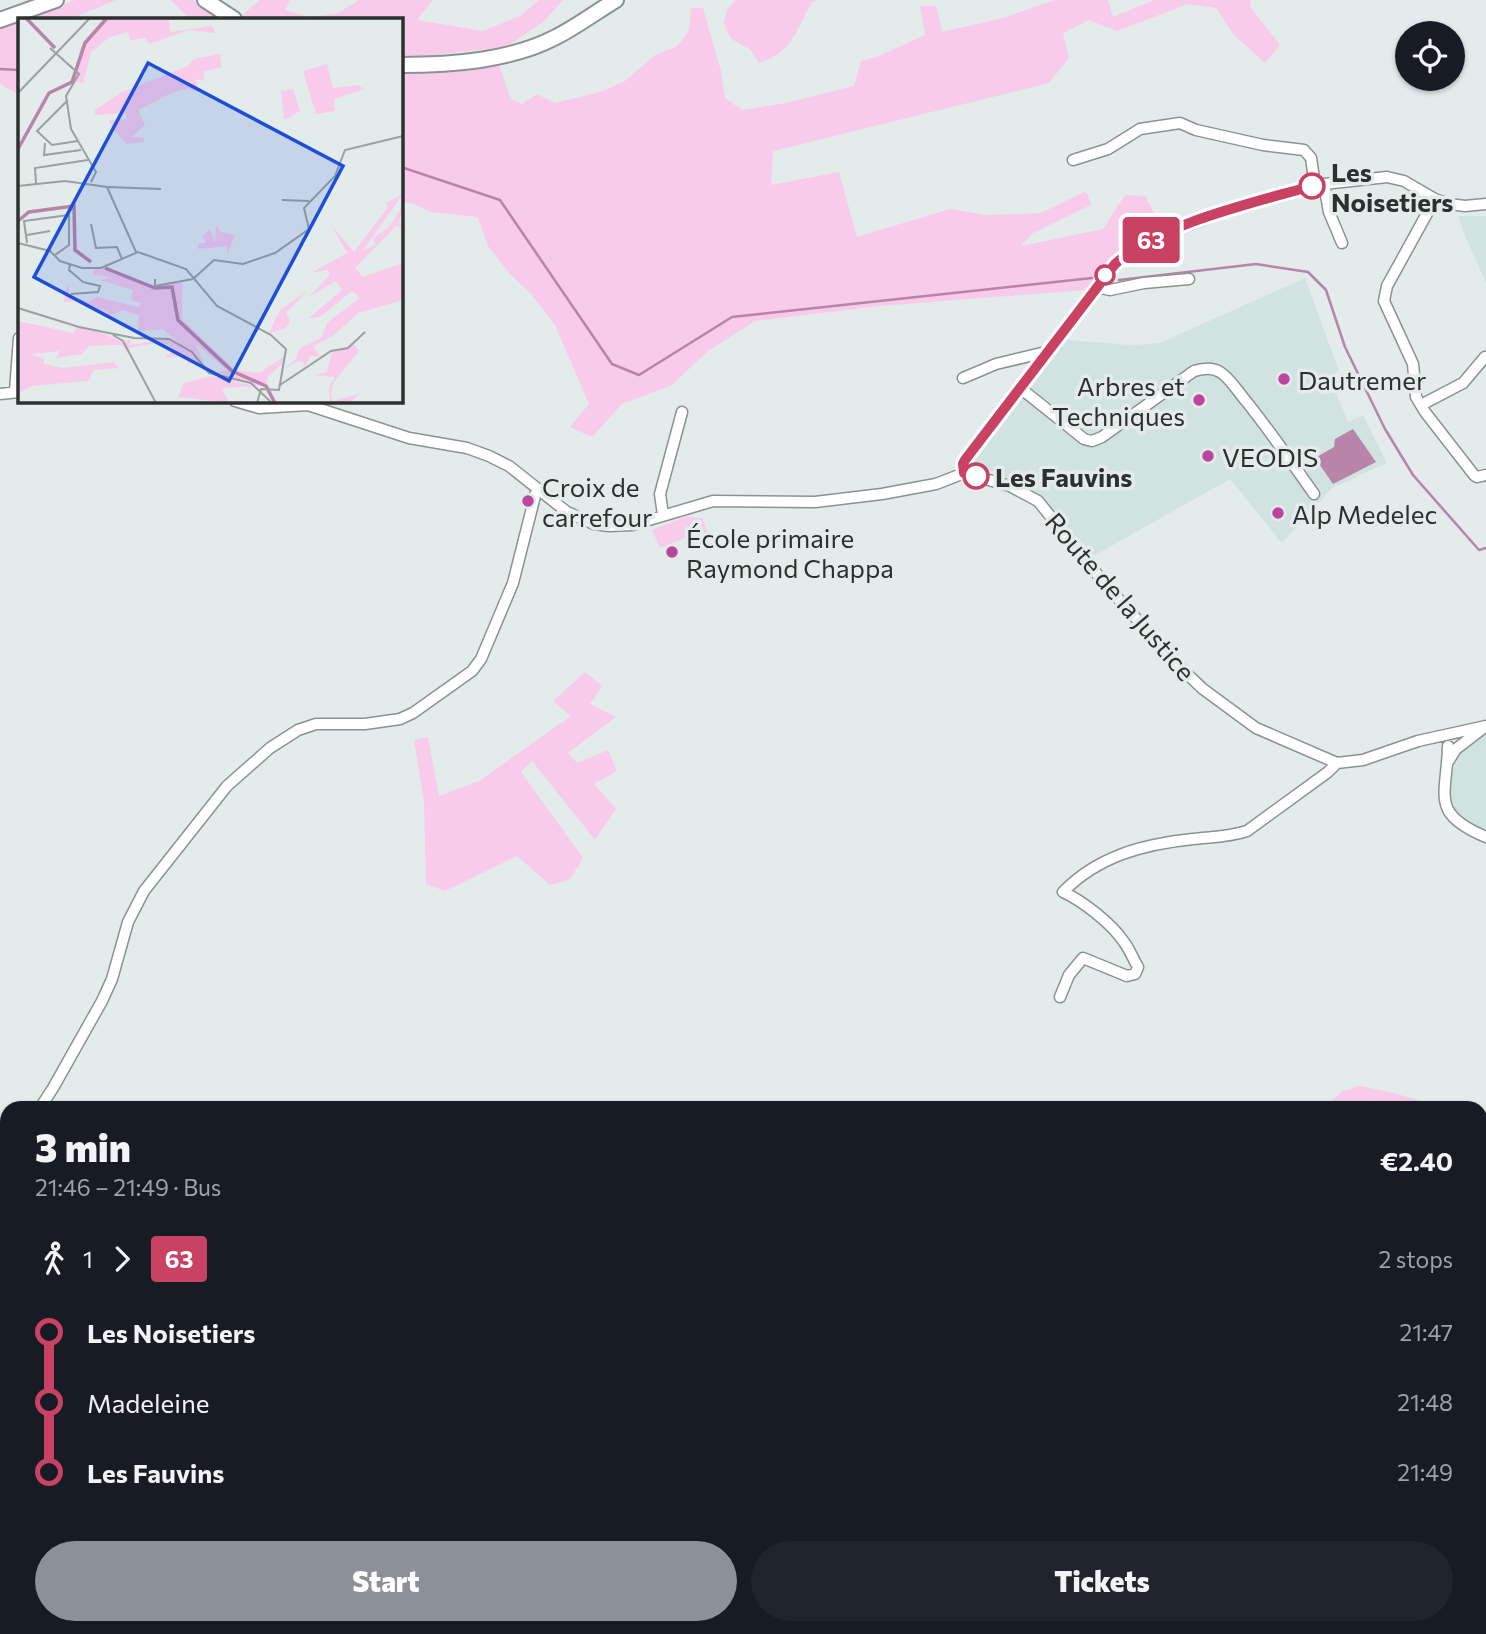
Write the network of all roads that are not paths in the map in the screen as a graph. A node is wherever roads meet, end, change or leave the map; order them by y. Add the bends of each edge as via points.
1 (57, 0) edge
2 (205, 0) edge
3 (616, 0) edge
4 (232, 18) edge
5 (0, 20) edge
6 (402, 65) edge
7 (1073, 160) dead end
8 (1319, 185) junction
9 (1435, 199) junction
10 (1486, 204) edge
11 (1342, 243) dead end
12 (1189, 279) dead end
13 (1096, 287) junction
14 (1046, 352) junction
15 (1485, 357) edge
16 (18, 364) edge
17 (963, 378) dead end
18 (1020, 387) junction
19 (17, 391) edge
20 (0, 394) edge
21 (238, 402) edge
22 (1421, 405) junction
23 (682, 412) dead end
24 (964, 473) junction
25 (1486, 475) edge
26 (537, 488) junction
27 (1314, 494) dead end
28 (663, 515) junction
29 (1337, 763) junction
30 (1486, 837) edge
31 (1060, 997) dead end
32 (45, 1101) edge

1 - 5 street
2 - 4 street
3 - 6 street via 555,37 521,50 436,65
7 - 8 street via 1108,149 1140,129 1180,123 1263,145 1304,150
8 - 9 street via 1387,177
8 - 11 street
8 - 13 street via 1231,209 1152,239 1124,256
9 - 10 street via 1456,206
9 - 22 street via 1384,295 1413,364 1414,389
12 - 13 street via 1110,290
13 - 14 street
14 - 17 street
14 - 18 street
15 - 22 street via 1463,383
16 - 19 street
18 - 24 street via 963,464
18 - 27 street via 1092,441 1194,372 1213,369 1234,386
19 - 20 street
21 - 26 street via 259,408 308,405 409,438 467,448 509,467
22 - 25 street via 1474,475
23 - 28 street via 660,494
24 - 28 street via 936,484 882,494 815,502 713,501
24 - 29 street, Route de la Justice via 1010,486 1038,502 1114,594 1203,689 1256,728
26 - 28 street via 567,512 594,524 632,525
26 - 32 street via 513,583 472,671 400,719 316,724 298,730 228,786 144,891 128,922 102,1001
29 - 30 street via 1363,760 1430,739 1453,742 1444,796 1461,825
29 - 31 street via 1247,831 1123,852 1073,881 1063,892 1090,909 1124,941 1138,967 1135,974 1127,976 1083,958

